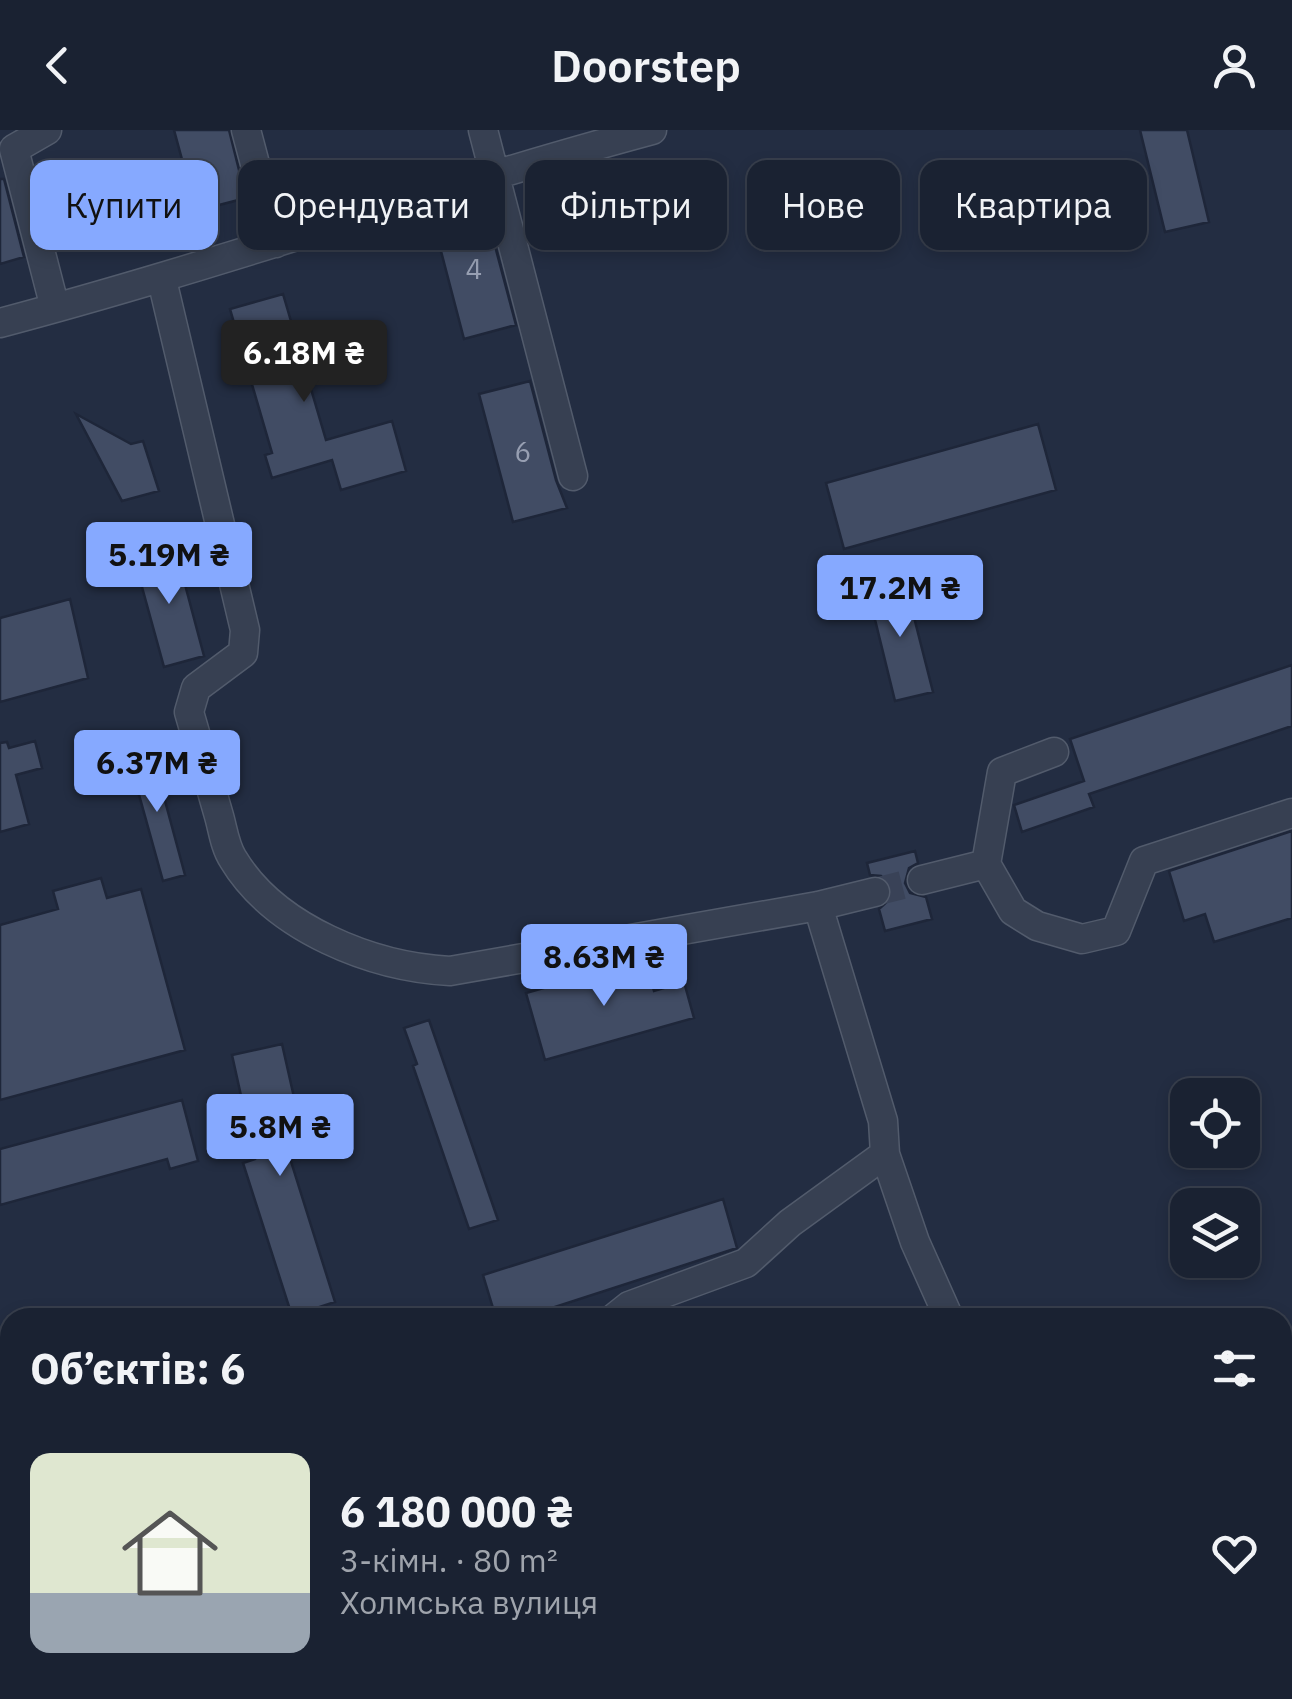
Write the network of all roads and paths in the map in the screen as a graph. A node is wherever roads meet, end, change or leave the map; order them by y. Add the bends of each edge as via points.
1 (47, 130) edge
2 (246, 130) edge
3 (483, 130) edge
4 (652, 130) edge
5 (254, 160) edge
6 (491, 160) edge
7 (505, 169) edge
8 (505, 214) edge
9 (254, 250) edge
10 (162, 280) junction
11 (55, 308) junction
12 (0, 323) edge
13 (573, 476) dead end
14 (1054, 752) dead end
15 (1292, 813) edge
16 (986, 864) junction
17 (922, 880) tunnel mouth
18 (874, 892) tunnel mouth
19 (818, 906) junction
20 (885, 1154) junction
21 (626, 1308) edge
22 (944, 1308) edge

1 - 11 street via 14,149
2 - 5 street
3 - 6 street
4 - 7 street
8 - 13 street
9 - 10 street
10 - 11 street
10 - 19 street via 245,630 243,653 196,688 189,712 230,856 250,883 348,951 408,969 450,971
11 - 12 street
14 - 16 street via 1002,772
15 - 16 street via 1144,861 1116,931 1082,939 1013,911
16 - 17 street
18 - 19 street
19 - 20 street via 883,1122
20 - 21 street via 746,1263
20 - 22 street

